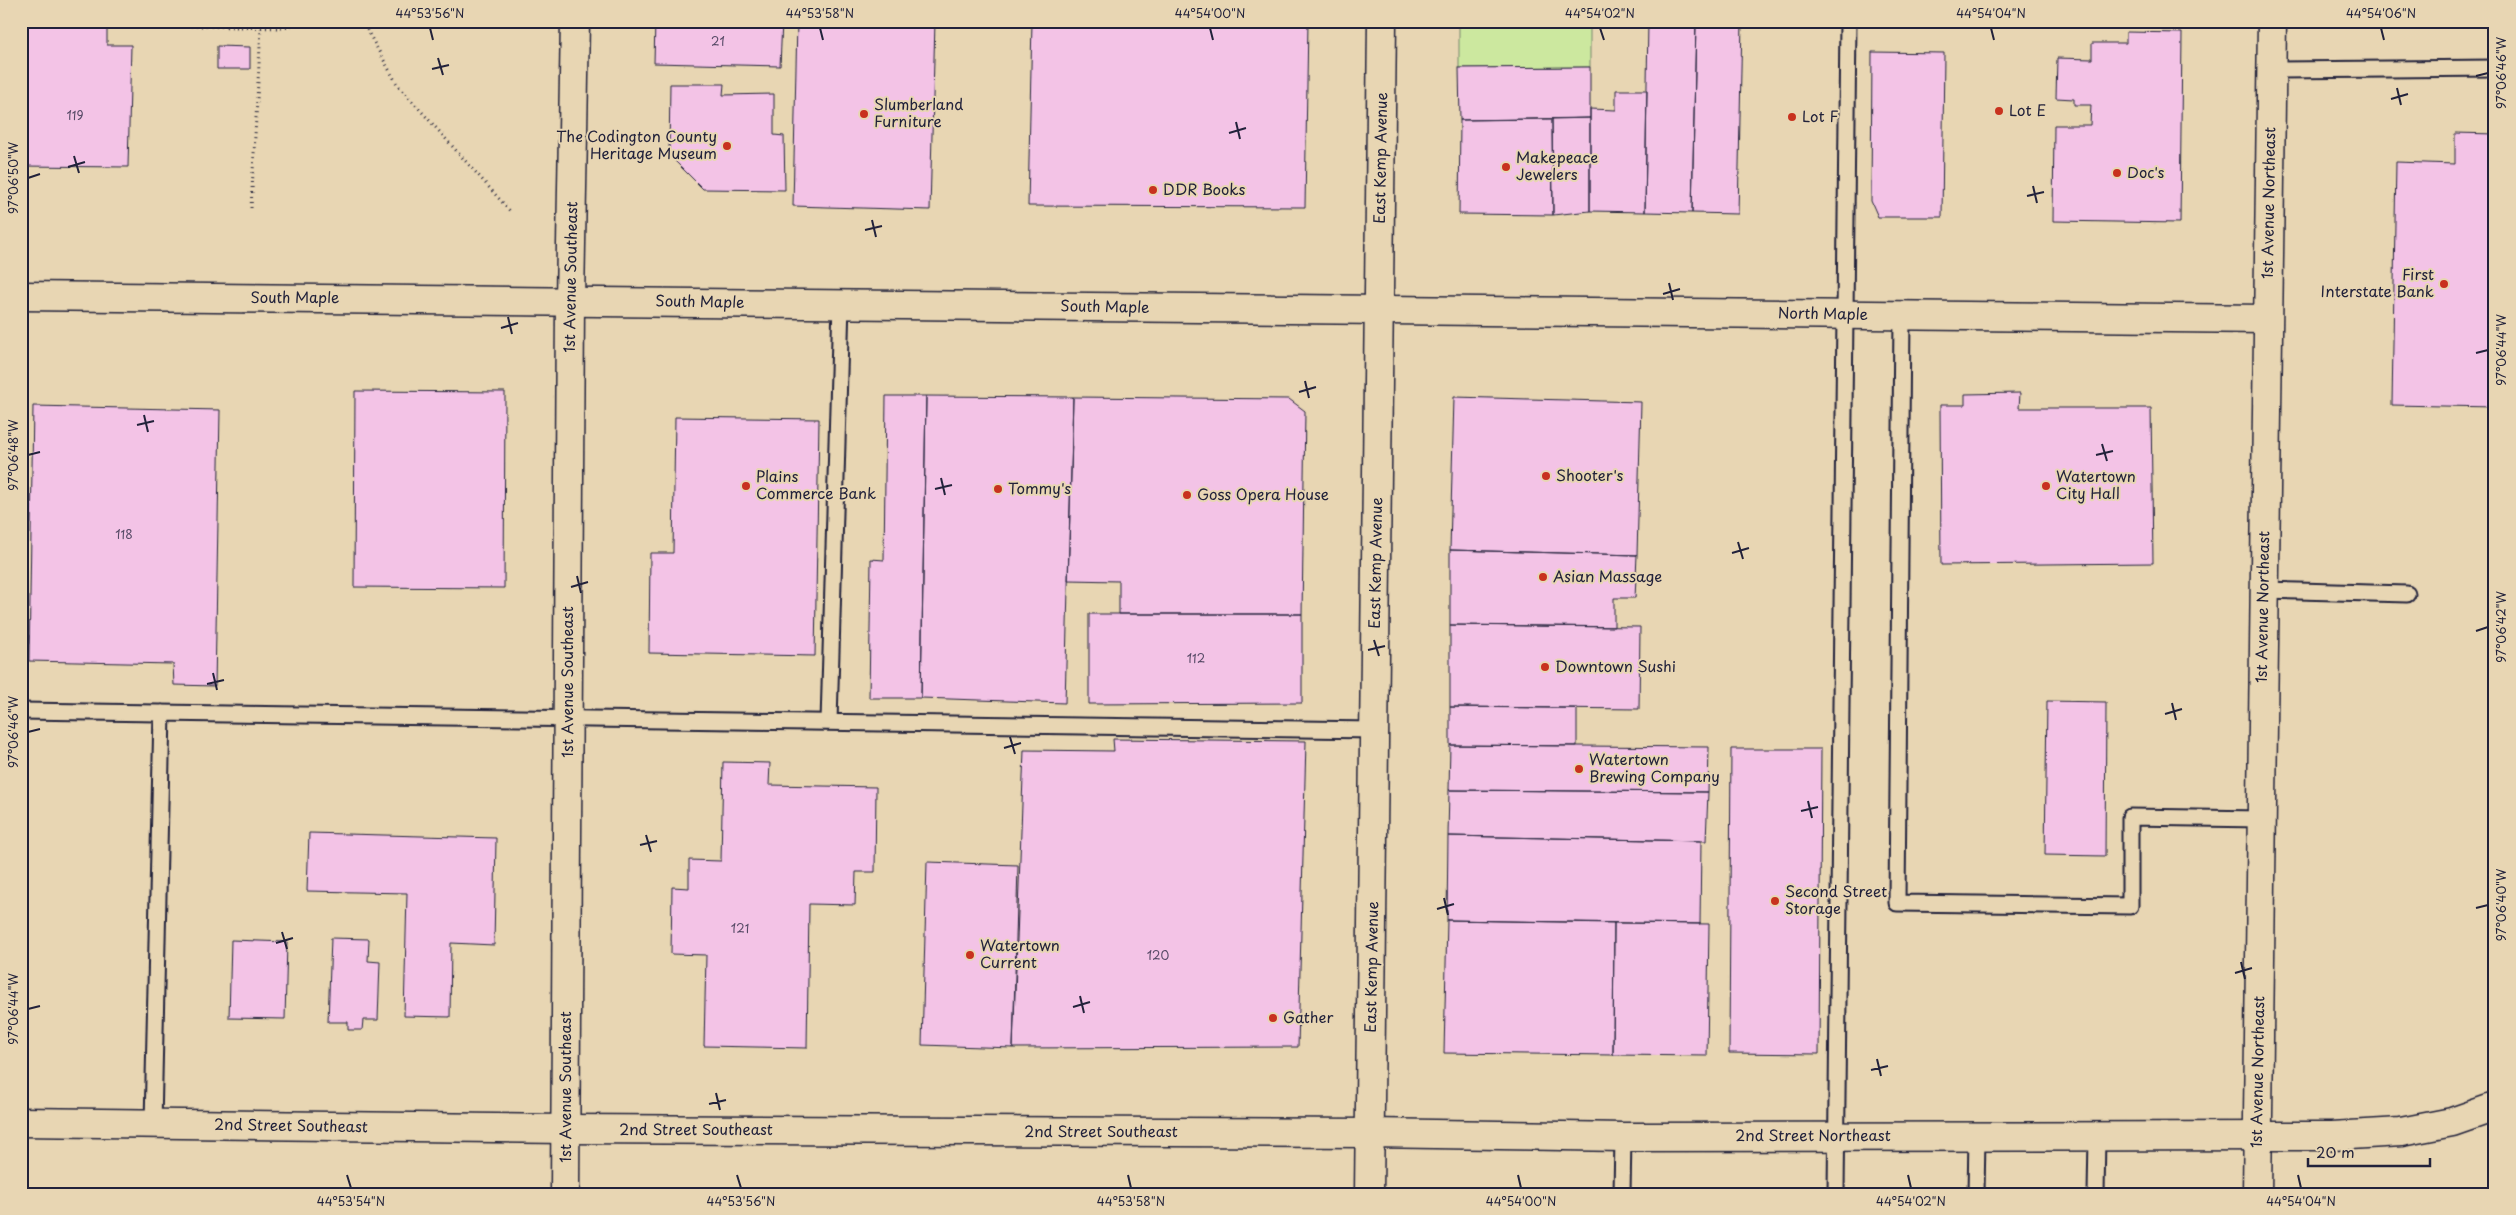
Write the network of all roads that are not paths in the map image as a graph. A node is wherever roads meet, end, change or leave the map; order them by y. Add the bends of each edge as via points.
1 (575, 21) edge
2 (1382, 21) edge
3 (1848, 21) edge
4 (2272, 21) edge
5 (2495, 68) edge
6 (2271, 70) junction
7 (21, 296) edge
8 (570, 300) junction
9 (841, 304) junction
10 (1379, 310) junction
11 (1844, 315) junction
12 (1902, 315) junction
13 (2267, 319) junction
14 (2263, 590) junction
15 (2407, 594) dead end
16 (21, 711) edge
17 (162, 712) junction
18 (568, 718) junction
19 (829, 722) junction
20 (1375, 730) junction
21 (2261, 819) junction
22 (2495, 1107) edge
23 (21, 1122) edge
24 (153, 1124) junction
25 (566, 1129) junction
26 (1370, 1133) junction
27 (1837, 1135) junction
28 (1623, 1136) junction
29 (1977, 1136) junction
30 (2097, 1137) junction
31 (2257, 1137) junction
32 (565, 1194) edge
33 (1369, 1194) edge
34 (1622, 1194) edge
35 (1836, 1194) edge
36 (1976, 1194) edge
37 (2096, 1194) edge
38 (2257, 1194) edge

1 - 8 street, 1st Avenue Southeast
2 - 10 street, East Kemp Avenue
3 - 11 lane
4 - 6 street, 1st Avenue Northeast
5 - 6 lane
6 - 13 street, 1st Avenue Northeast
7 - 8 street, South Maple
8 - 9 street, South Maple
8 - 18 street, 1st Avenue Southeast
9 - 10 street, South Maple
9 - 19 lane
10 - 11 street, North Maple
10 - 20 street, East Kemp Avenue
11 - 12 street, North Maple
11 - 27 lane
12 - 13 street, North Maple
12 - 21 lane via 1897,903 2130,906 2130,818
13 - 14 street, 1st Avenue Northeast
14 - 15 lane
14 - 21 street, 1st Avenue Northeast
16 - 17 lane
17 - 18 lane
17 - 24 lane
18 - 19 lane
18 - 25 street, 1st Avenue Southeast
19 - 20 lane
20 - 26 street, East Kemp Avenue
21 - 31 street, 1st Avenue Northeast
22 - 31 street via 2452,1122 2401,1132
23 - 24 street, 2nd Street Southeast
24 - 25 street, 2nd Street Southeast
25 - 26 street, 2nd Street Southeast
25 - 32 street, 1st Avenue Southeast
26 - 28 street, 2nd Street Northeast
26 - 33 street, East Kemp Avenue
27 - 28 street, 2nd Street Northeast
27 - 29 street, 2nd Street Northeast
27 - 35 lane
28 - 34 lane
29 - 30 street, 2nd Street Northeast
29 - 36 lane
30 - 31 street, 2nd Street Northeast
30 - 37 lane
31 - 38 street, 1st Avenue Northeast

